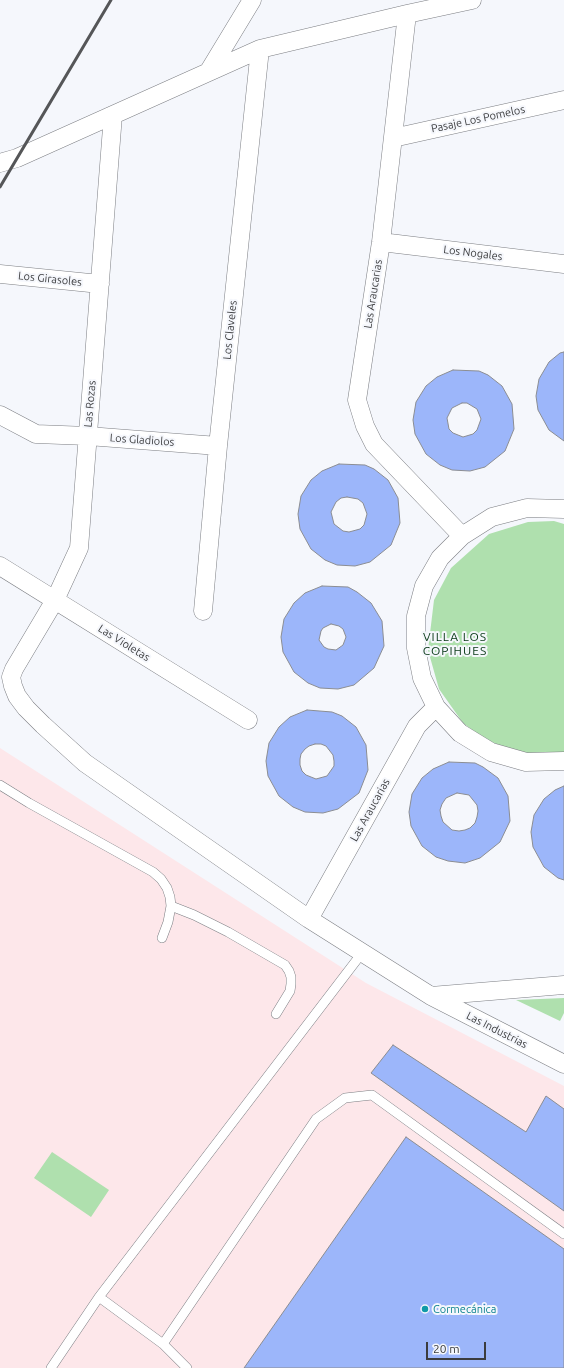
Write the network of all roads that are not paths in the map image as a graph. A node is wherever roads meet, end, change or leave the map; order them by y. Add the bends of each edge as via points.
1 (252, 0) edge
2 (472, 0) edge
3 (407, 14) junction
4 (260, 49) junction
5 (209, 71) junction
6 (564, 100) edge
7 (114, 114) junction
8 (393, 138) junction
9 (0, 163) edge
10 (381, 242) junction
11 (564, 264) edge
12 (0, 274) edge
13 (100, 284) junction
14 (0, 415) edge
15 (88, 436) junction
16 (218, 446) junction
17 (564, 509) edge
18 (462, 536) junction
19 (0, 566) edge
20 (55, 600) junction
21 (202, 611) dead end
22 (12, 677) joint
23 (436, 706) junction
24 (248, 720) dead end
25 (564, 761) edge
26 (0, 785) edge
27 (171, 906) junction
28 (309, 919) junction
29 (162, 938) dead end
30 (362, 953) junction
31 (564, 985) edge
32 (431, 996) junction
33 (276, 1014) dead end
34 (564, 1064) edge
35 (564, 1234) edge
36 (99, 1297) junction
37 (163, 1344) junction
38 (51, 1368) edge
39 (187, 1368) edge

1 - 5 street
2 - 3 street
3 - 4 street
3 - 8 street, Las Araucarias
4 - 5 street
4 - 16 street, Los Claveles
5 - 7 street
6 - 8 street, Pasaje Los Pomelos
7 - 9 street via 17,158
7 - 13 street, Las Rozas
8 - 10 street, Las Araucarias
10 - 11 street, Los Nogales
10 - 18 street, Las Araucarias via 357,400 374,444
12 - 13 street, Los Girasoles
13 - 15 street, Las Rozas
14 - 15 street, Los Gladiolos via 36,434
15 - 16 street, Los Gladiolos
15 - 20 street, Las Rozas via 79,548
16 - 21 street, Los Claveles
17 - 18 street via 527,508 492,517
18 - 23 street via 440,558 424,586 416,616 416,648 422,678
19 - 20 street, Las Violetas
20 - 22 street, Las Rozas via 14,669
20 - 24 street, Las Violetas
22 - 28 street, Las Industrias via 17,696 26,708 85,764
23 - 25 street via 460,733 491,752 526,762
23 - 28 street, Las Araucarias via 417,726
26 - 27 lane via 153,872 167,888
27 - 29 lane
27 - 33 lane via 228,932 285,965 291,977 290,991
28 - 30 street, Las Industrias
30 - 32 street, Las Industrias
30 - 36 lane
31 - 32 street, Las Industrias
32 - 34 street, Las Industrias
35 - 37 lane via 372,1095 344,1098 316,1119
36 - 37 lane
36 - 38 lane
37 - 39 lane

